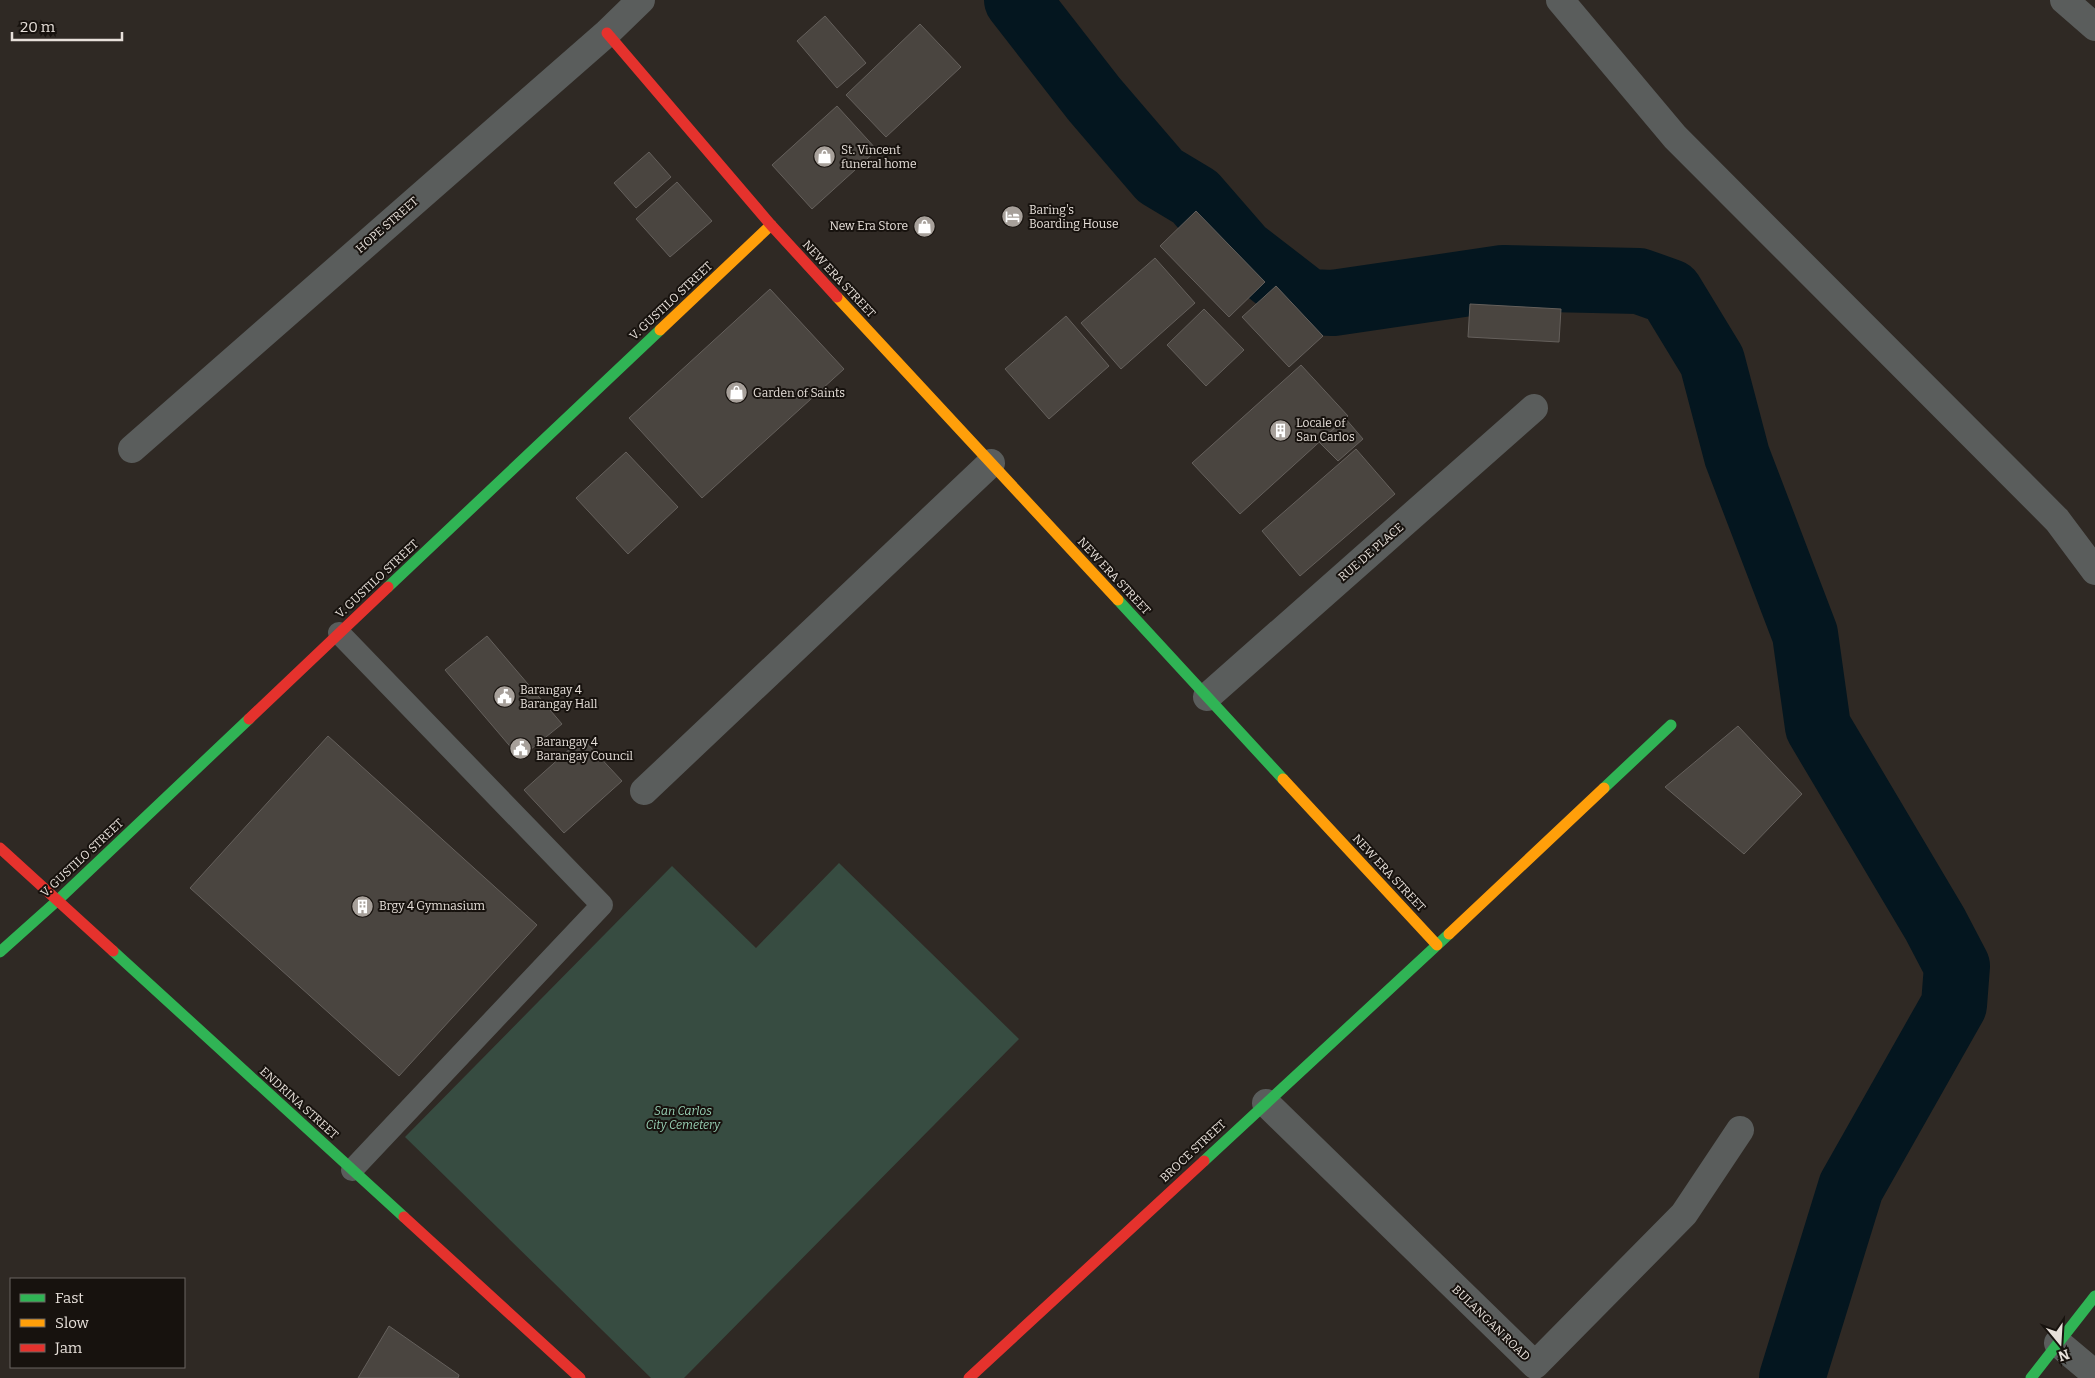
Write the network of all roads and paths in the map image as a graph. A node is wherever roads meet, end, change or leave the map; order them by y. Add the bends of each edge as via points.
1 (641, 0) edge
2 (1560, 0) edge
3 (2064, 0) edge
4 (2095, 27) edge
5 (606, 33) junction
6 (771, 225) junction
7 (1534, 408) dead end
8 (132, 449) dead end
9 (991, 463) junction
10 (2095, 571) edge
11 (339, 633) junction
12 (1207, 696) junction
13 (1671, 725) dead end
14 (644, 792) dead end
15 (0, 848) edge
16 (58, 900) junction
17 (1437, 946) junction
18 (0, 952) edge
19 (1266, 1103) junction
20 (1740, 1130) dead end
21 (352, 1170) junction
22 (2095, 1296) edge
23 (2058, 1343) junction
24 (2095, 1374) edge
25 (580, 1378) edge
26 (969, 1378) edge
27 (2031, 1378) edge

1 - 5 street, HOPE STREET
2 - 10 street via 1675,137 2057,520
3 - 4 street
5 - 6 main road, NEW ERA STREET
5 - 8 street, HOPE STREET
6 - 9 main road, NEW ERA STREET
6 - 11 main road, V. GUSTILO STREET
7 - 12 street, RUE DE PLACE
9 - 12 main road, NEW ERA STREET
9 - 14 street
11 - 16 main road, V. GUSTILO STREET
11 - 21 lane via 602,905
12 - 17 main road, NEW ERA STREET
13 - 17 main road, BROCE STREET
15 - 16 main road, ENDRINA STREET
16 - 18 main road, V. GUSTILO STREET
16 - 21 main road, ENDRINA STREET
17 - 19 main road, BROCE STREET
19 - 20 street, BULANGAN ROAD via 1535,1365 1684,1214
19 - 26 main road, BROCE STREET
21 - 25 main road, ENDRINA STREET
22 - 23 main road
23 - 24 street
23 - 27 main road

